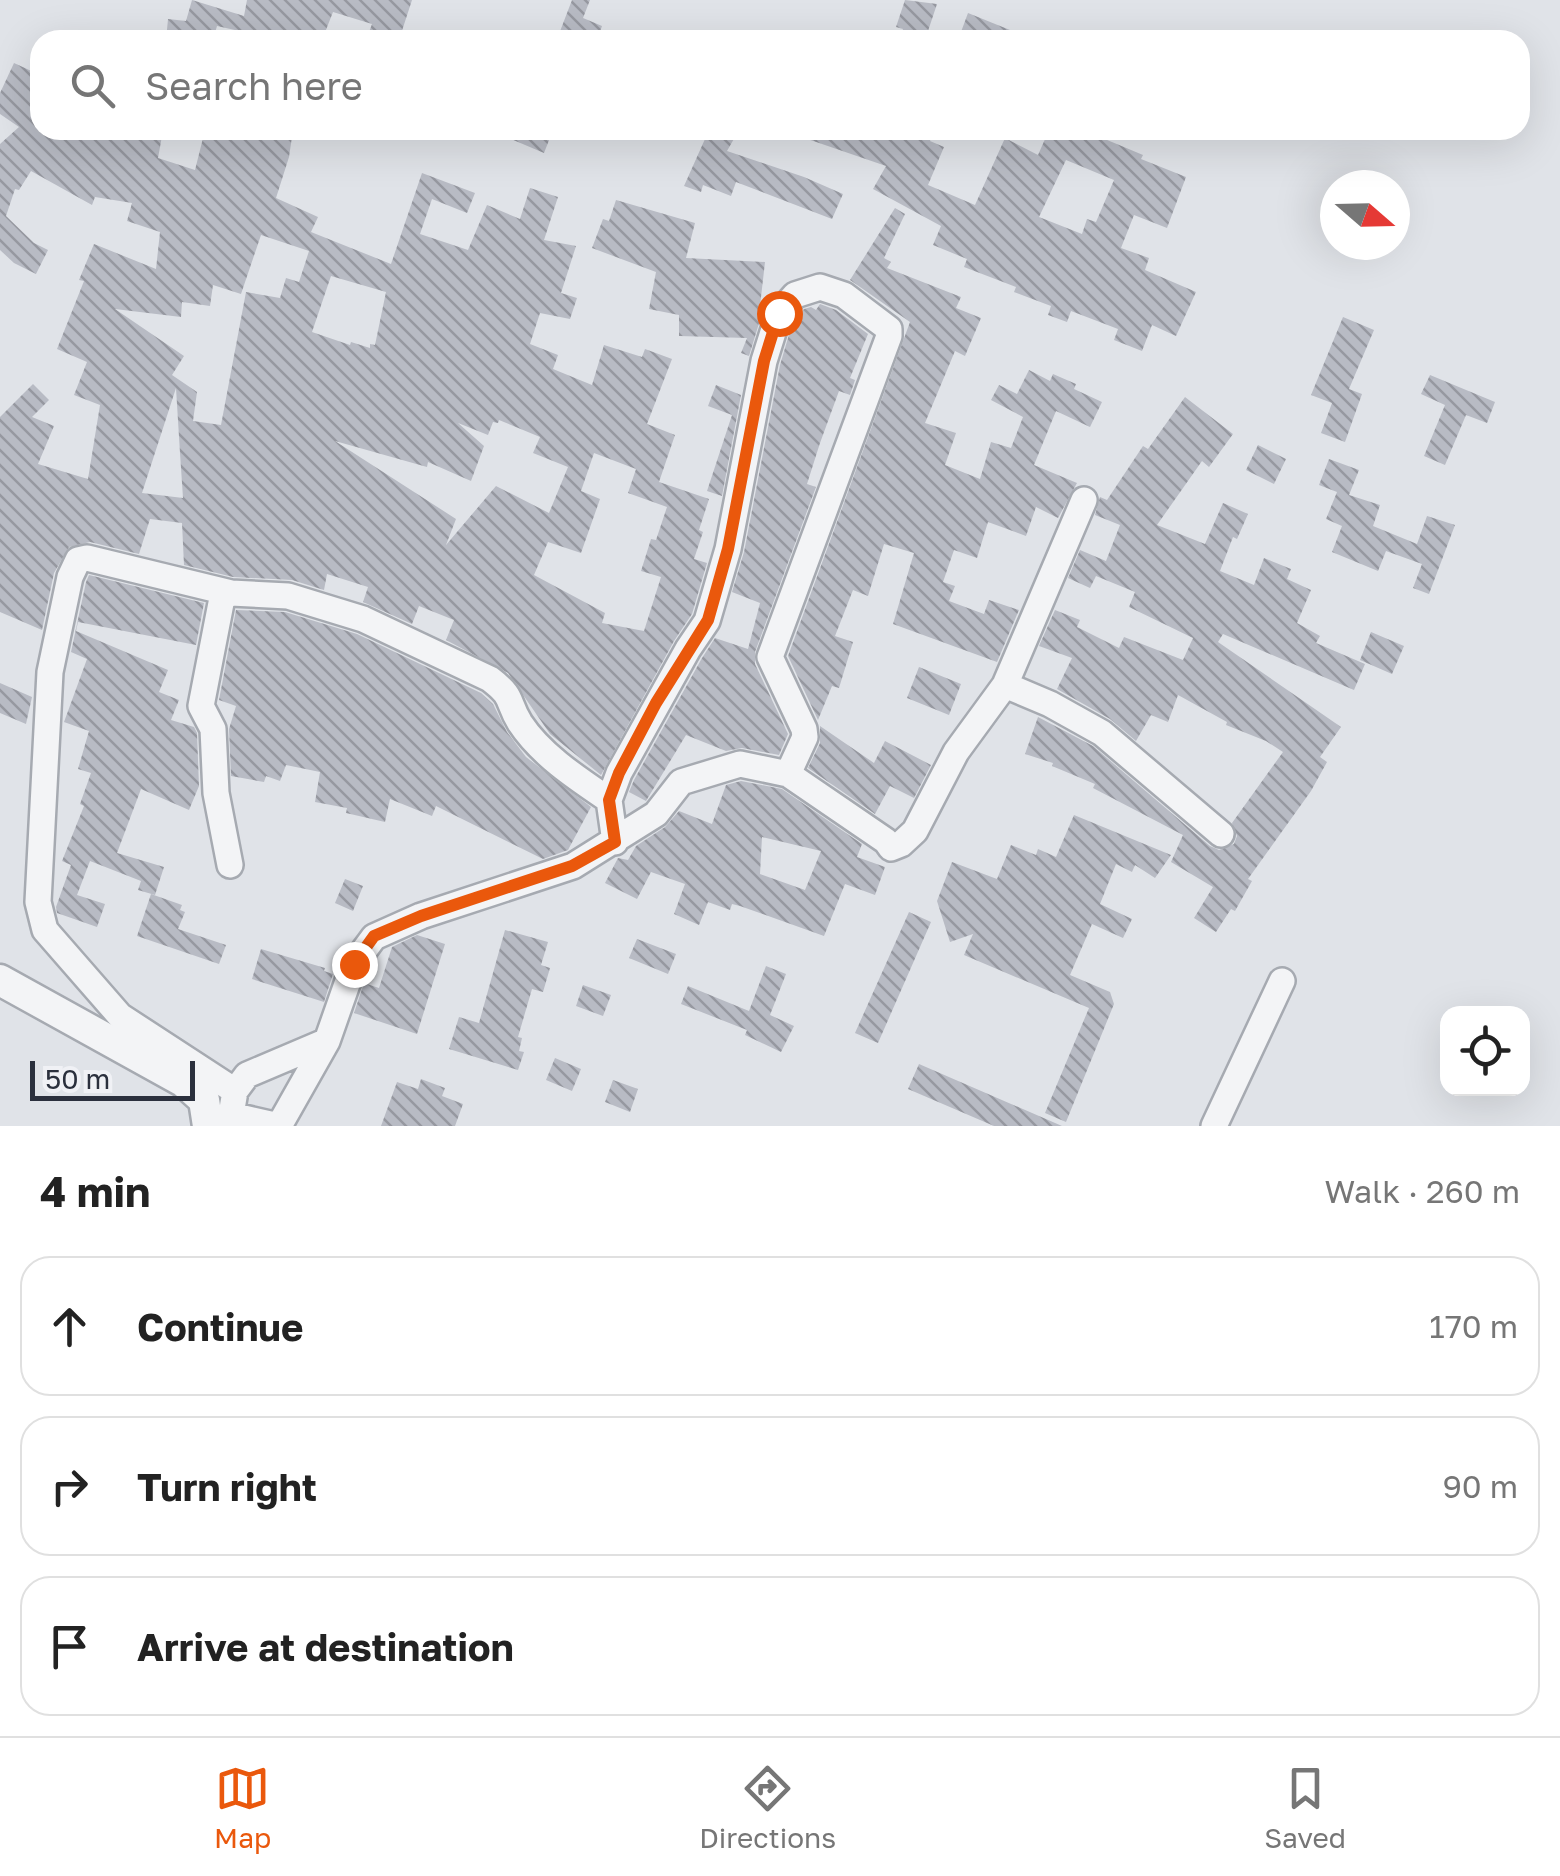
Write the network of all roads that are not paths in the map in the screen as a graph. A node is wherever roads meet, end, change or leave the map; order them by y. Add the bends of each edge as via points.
1 (1084, 500) dead end
2 (231, 593) junction
3 (1004, 685) junction
4 (788, 774) junction
5 (609, 800) junction
6 (1221, 834) dead end
7 (615, 842) junction
8 (230, 865) dead end
9 (0, 980) edge
10 (1282, 981) dead end
11 (327, 1041) junction
12 (220, 1114) edge
13 (279, 1126) edge
14 (1214, 1126) edge

1 - 3 street
2 - 5 street via 288,596 364,619 490,678 508,692 538,744
2 - 8 street via 222,598 201,706 212,730
2 - 12 street via 78,560 50,672 38,902 45,930
3 - 4 street via 901,844 891,848
3 - 6 street via 1102,733
4 - 5 street via 804,729 770,657 889,336 882,322 844,294 820,287 795,295 779,313 708,620 656,703
4 - 7 street via 740,764 681,782 656,814
5 - 7 street
7 - 11 street via 572,866 374,936 354,964
9 - 12 street via 184,1082
10 - 14 street
11 - 12 street via 247,1074
11 - 13 street
12 - 13 street

